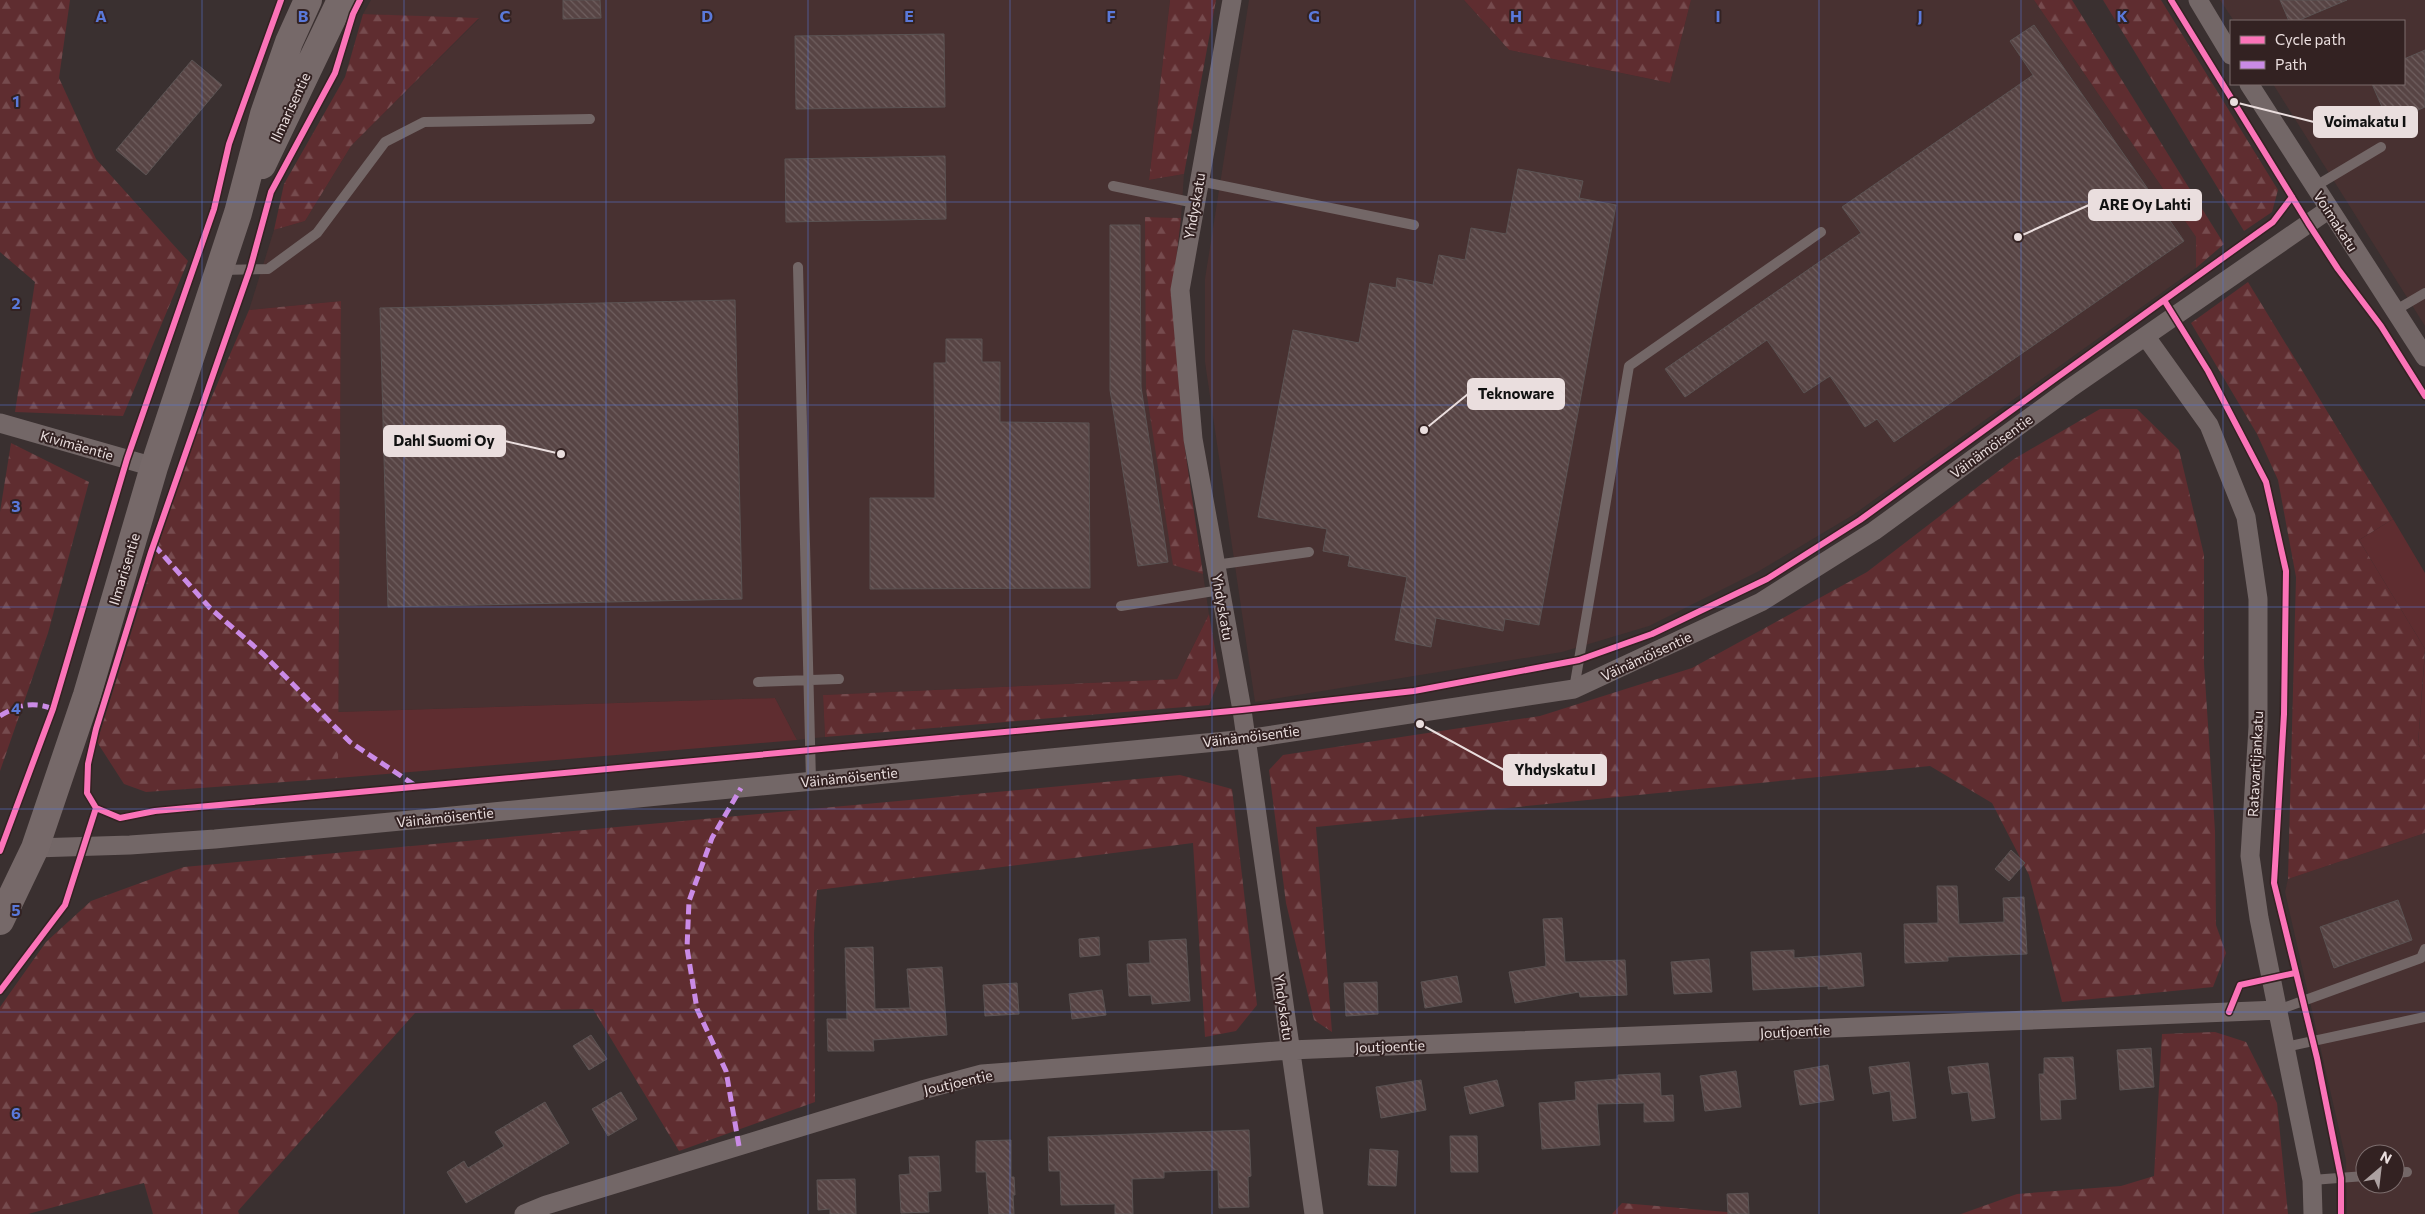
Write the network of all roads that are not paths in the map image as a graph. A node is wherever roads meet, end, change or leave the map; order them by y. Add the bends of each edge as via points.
1 (308, 0) edge
2 (341, 0) edge
3 (1232, 0) edge
4 (2198, 0) edge
5 (2230, 53) edge
6 (2250, 85) edge
7 (590, 119) dead end
8 (2381, 147) dead end
9 (1199, 181) junction
10 (1113, 186) dead end
11 (2314, 187) junction
12 (1195, 203) junction
13 (2328, 210) junction
14 (238, 213) junction
15 (1414, 225) dead end
16 (1821, 232) dead end
17 (798, 267) dead end
18 (220, 270) junction
19 (2425, 293) edge
20 (2396, 310) junction
21 (2146, 337) junction
22 (2425, 357) edge
23 (0, 423) edge
24 (154, 467) junction
25 (1309, 552) dead end
26 (1215, 565) junction
27 (1220, 590) junction
28 (1121, 606) dead end
29 (839, 679) dead end
30 (806, 680) junction
31 (758, 682) dead end
32 (1574, 689) junction
33 (1246, 739) junction
34 (811, 781) junction
35 (35, 848) junction
36 (0, 921) edge
37 (2425, 949) edge
38 (2278, 1010) junction
39 (2425, 1017) edge
40 (2285, 1047) junction
41 (1290, 1050) junction
42 (2355, 1177) edge
43 (2312, 1180) junction
44 (524, 1214) edge
45 (1314, 1214) edge
46 (2313, 1214) edge

1 - 14 street, Ilmarisentie via 289,42 264,114
2 - 14 street, Ilmarisentie
3 - 9 street, Yhdyskatu
4 - 5 street
6 - 11 street, Voimakatu
7 - 18 lane via 424,122 386,142 317,233 268,268
8 - 11 lane
9 - 12 street, Yhdyskatu
9 - 15 lane
10 - 12 lane
11 - 13 street, Voimakatu
12 - 26 street, Yhdyskatu via 1180,290 1193,439
13 - 20 street, Voimakatu
13 - 21 street, Väinämöisentie
14 - 18 street, Ilmarisentie
16 - 32 lane via 1629,366
17 - 30 lane
18 - 24 street, Ilmarisentie
19 - 20 lane
20 - 22 street, Voimakatu
21 - 32 street, Väinämöisentie via 1874,530 1762,602
21 - 38 street, Ratavartijankatu via 2209,425 2246,517 2258,599 2258,727 2250,856
23 - 24 street, Kivimäentie
24 - 35 street, Ilmarisentie via 87,695
25 - 26 lane
26 - 27 street, Yhdyskatu
27 - 28 lane
27 - 33 street, Yhdyskatu
29 - 30 lane
30 - 31 lane
30 - 34 lane
32 - 33 street, Väinämöisentie
33 - 34 street, Väinämöisentie
33 - 41 street, Yhdyskatu
34 - 35 street, Väinämöisentie via 215,839
35 - 36 street, Ilmarisentie
37 - 38 lane via 2422,958
38 - 40 street, Ratavartijankatu
38 - 41 street, Joutjoentie
39 - 40 lane
40 - 43 street, Ratavartijankatu
41 - 44 street, Joutjoentie via 982,1074
41 - 45 street, Yhdyskatu
42 - 43 lane
43 - 46 street, Ratavartijankatu

